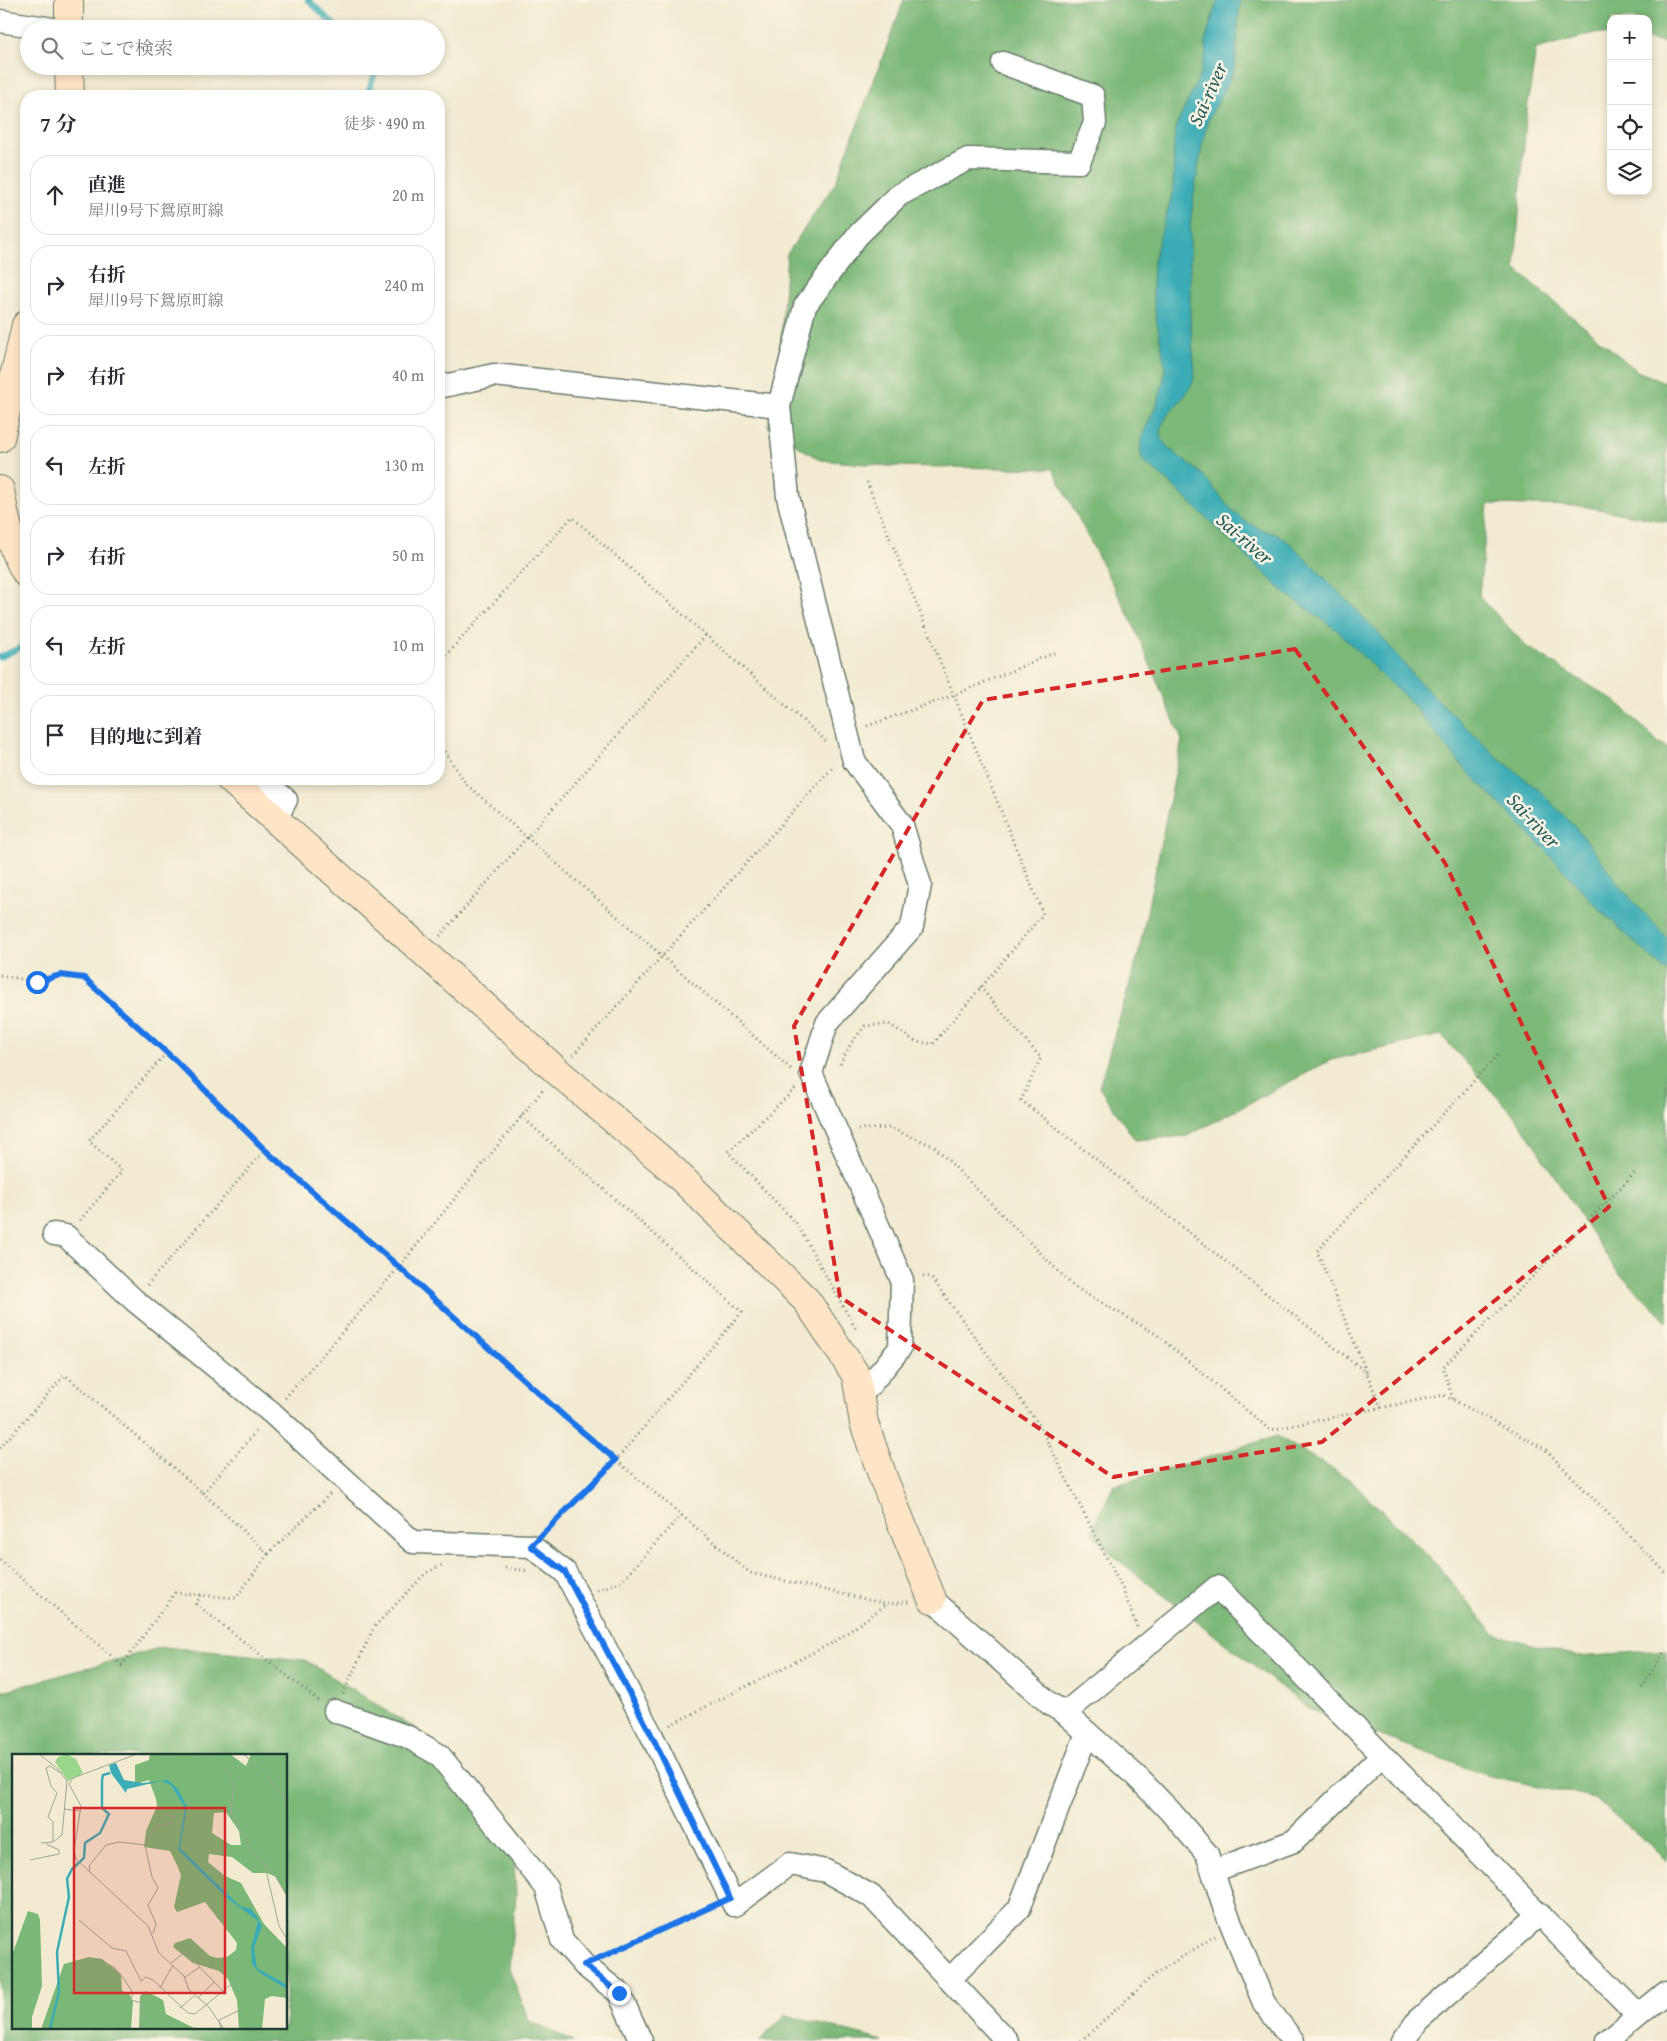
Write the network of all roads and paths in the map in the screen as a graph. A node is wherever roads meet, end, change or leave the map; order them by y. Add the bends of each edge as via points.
1 (69, 0) edge
2 (69, 20) edge
3 (0, 21) edge
4 (20, 24) edge
5 (1003, 63) dead end
6 (69, 75) edge
7 (70, 90) edge
8 (20, 351) edge
9 (445, 386) edge
10 (779, 406) junction
11 (0, 438) edge
12 (867, 482) dead end
13 (2, 503) edge
14 (20, 563) edge
15 (706, 635) junction
16 (1054, 653) dead end
17 (445, 656) edge
18 (954, 695) junction
19 (848, 733) junction
20 (445, 752) edge
21 (849, 758) junction
22 (237, 785) edge
23 (269, 785) edge
24 (272, 817) junction
25 (425, 952) junction
26 (663, 957) junction
27 (0, 975) edge
28 (980, 987) junction
29 (167, 1052) junction
30 (1500, 1054) dead end
31 (840, 1064) dead end
32 (558, 1072) junction
33 (811, 1073) junction
34 (521, 1116) dead end
35 (835, 1129) junction
36 (265, 1150) junction
37 (1635, 1173) dead end
38 (60, 1235) joint
39 (900, 1274) junction
40 (134, 1300) junction
41 (859, 1335) dead end
42 (1367, 1374) junction
43 (860, 1397) junction
44 (1454, 1400) junction
45 (1381, 1408) junction
46 (0, 1448) edge
47 (616, 1460) junction
48 (344, 1479) junction
49 (203, 1493) dead end
50 (681, 1515) junction
51 (531, 1546) junction
52 (268, 1554) dead end
53 (448, 1562) dead end
54 (503, 1568) dead end
55 (530, 1571) dead end
56 (1667, 1574) edge
57 (201, 1596) dead end
58 (578, 1596) junction
59 (932, 1599) junction
60 (887, 1604) junction
61 (1667, 1646) edge
62 (1144, 1647) junction
63 (1642, 1688) dead end
64 (335, 1711) junction
65 (1065, 1713) junction
66 (1087, 1733) junction
67 (651, 1734) junction
68 (1382, 1755) junction
69 (1213, 1871) junction
70 (730, 1898) junction
71 (1540, 1914) junction
72 (1232, 1925) junction
73 (584, 1965) junction
74 (950, 1980) junction
75 (1667, 1992) edge
76 (1638, 2015) junction
77 (641, 2041) edge
78 (1007, 2041) edge
79 (1081, 2041) edge
80 (1293, 2041) edge
81 (1402, 2041) edge
82 (1607, 2041) edge

1 - 2 street
3 - 4 street
5 - 10 street via 1093,96 1095,123 1079,162 968,159 899,195 857,236 804,306
6 - 7 street
8 - 11 street
9 - 10 street via 494,375
10 - 19 street via 788,497
12 - 18 path
13 - 14 street
15 - 17 path via 572,517
15 - 21 path
15 - 25 path
16 - 18 path
18 - 19 path
18 - 28 path via 1042,914
19 - 21 street
20 - 26 path via 466,784
21 - 26 path
21 - 33 street via 902,825 920,885 912,927 826,1024
22 - 24 street
23 - 24 street via 286,800
24 - 25 street
25 - 32 street
26 - 32 path
26 - 33 path via 795,1073
27 - 29 path via 37,982 60,975 84,978
28 - 31 path via 933,1044 916,1042 888,1024 865,1026
28 - 42 path via 1041,1058 1021,1100
29 - 36 path
29 - 38 path via 89,1141 122,1171
30 - 42 path via 1317,1250
32 - 43 street via 672,1169 807,1301 856,1376
33 - 35 street
33 - 41 path via 728,1152 796,1222
34 - 47 path via 742,1312
35 - 39 street
35 - 45 path via 890,1128 934,1146 1073,1286 1156,1334 1270,1430
36 - 40 path
36 - 47 path
37 - 44 path via 1443,1367
38 - 40 street
39 - 43 street via 900,1348
39 - 62 path via 931,1277 1039,1425 1123,1590
40 - 48 street via 272,1413
42 - 45 path
43 - 59 street via 864,1423 884,1480
44 - 45 path via 1444,1395
44 - 56 path via 1545,1449
46 - 49 path via 65,1375
47 - 50 path
47 - 51 path
48 - 51 street via 413,1542
48 - 52 path
50 - 58 path via 621,1582
50 - 60 path via 750,1572
51 - 58 street via 565,1572
53 - 64 path via 426,1573 374,1627
54 - 55 path
57 - 64 path via 196,1604
58 - 67 street
59 - 60 path
59 - 65 street via 1050,1704
60 - 67 path via 836,1641
61 - 63 path
62 - 65 street
62 - 68 street via 1217,1587
64 - 73 street via 408,1737 439,1756 546,1886 562,1940
65 - 66 street
66 - 69 street via 1169,1810 1207,1854
66 - 74 street via 1019,1909
67 - 70 street
68 - 69 street via 1294,1841
68 - 71 street
69 - 72 street
70 - 73 path
70 - 74 street via 734,1905 790,1864 826,1871 871,1896
71 - 76 street
71 - 81 street via 1418,2020
72 - 79 path via 1154,1975
72 - 80 street via 1264,2003
73 - 77 street via 619,1993
74 - 78 street
75 - 76 street
76 - 82 street

